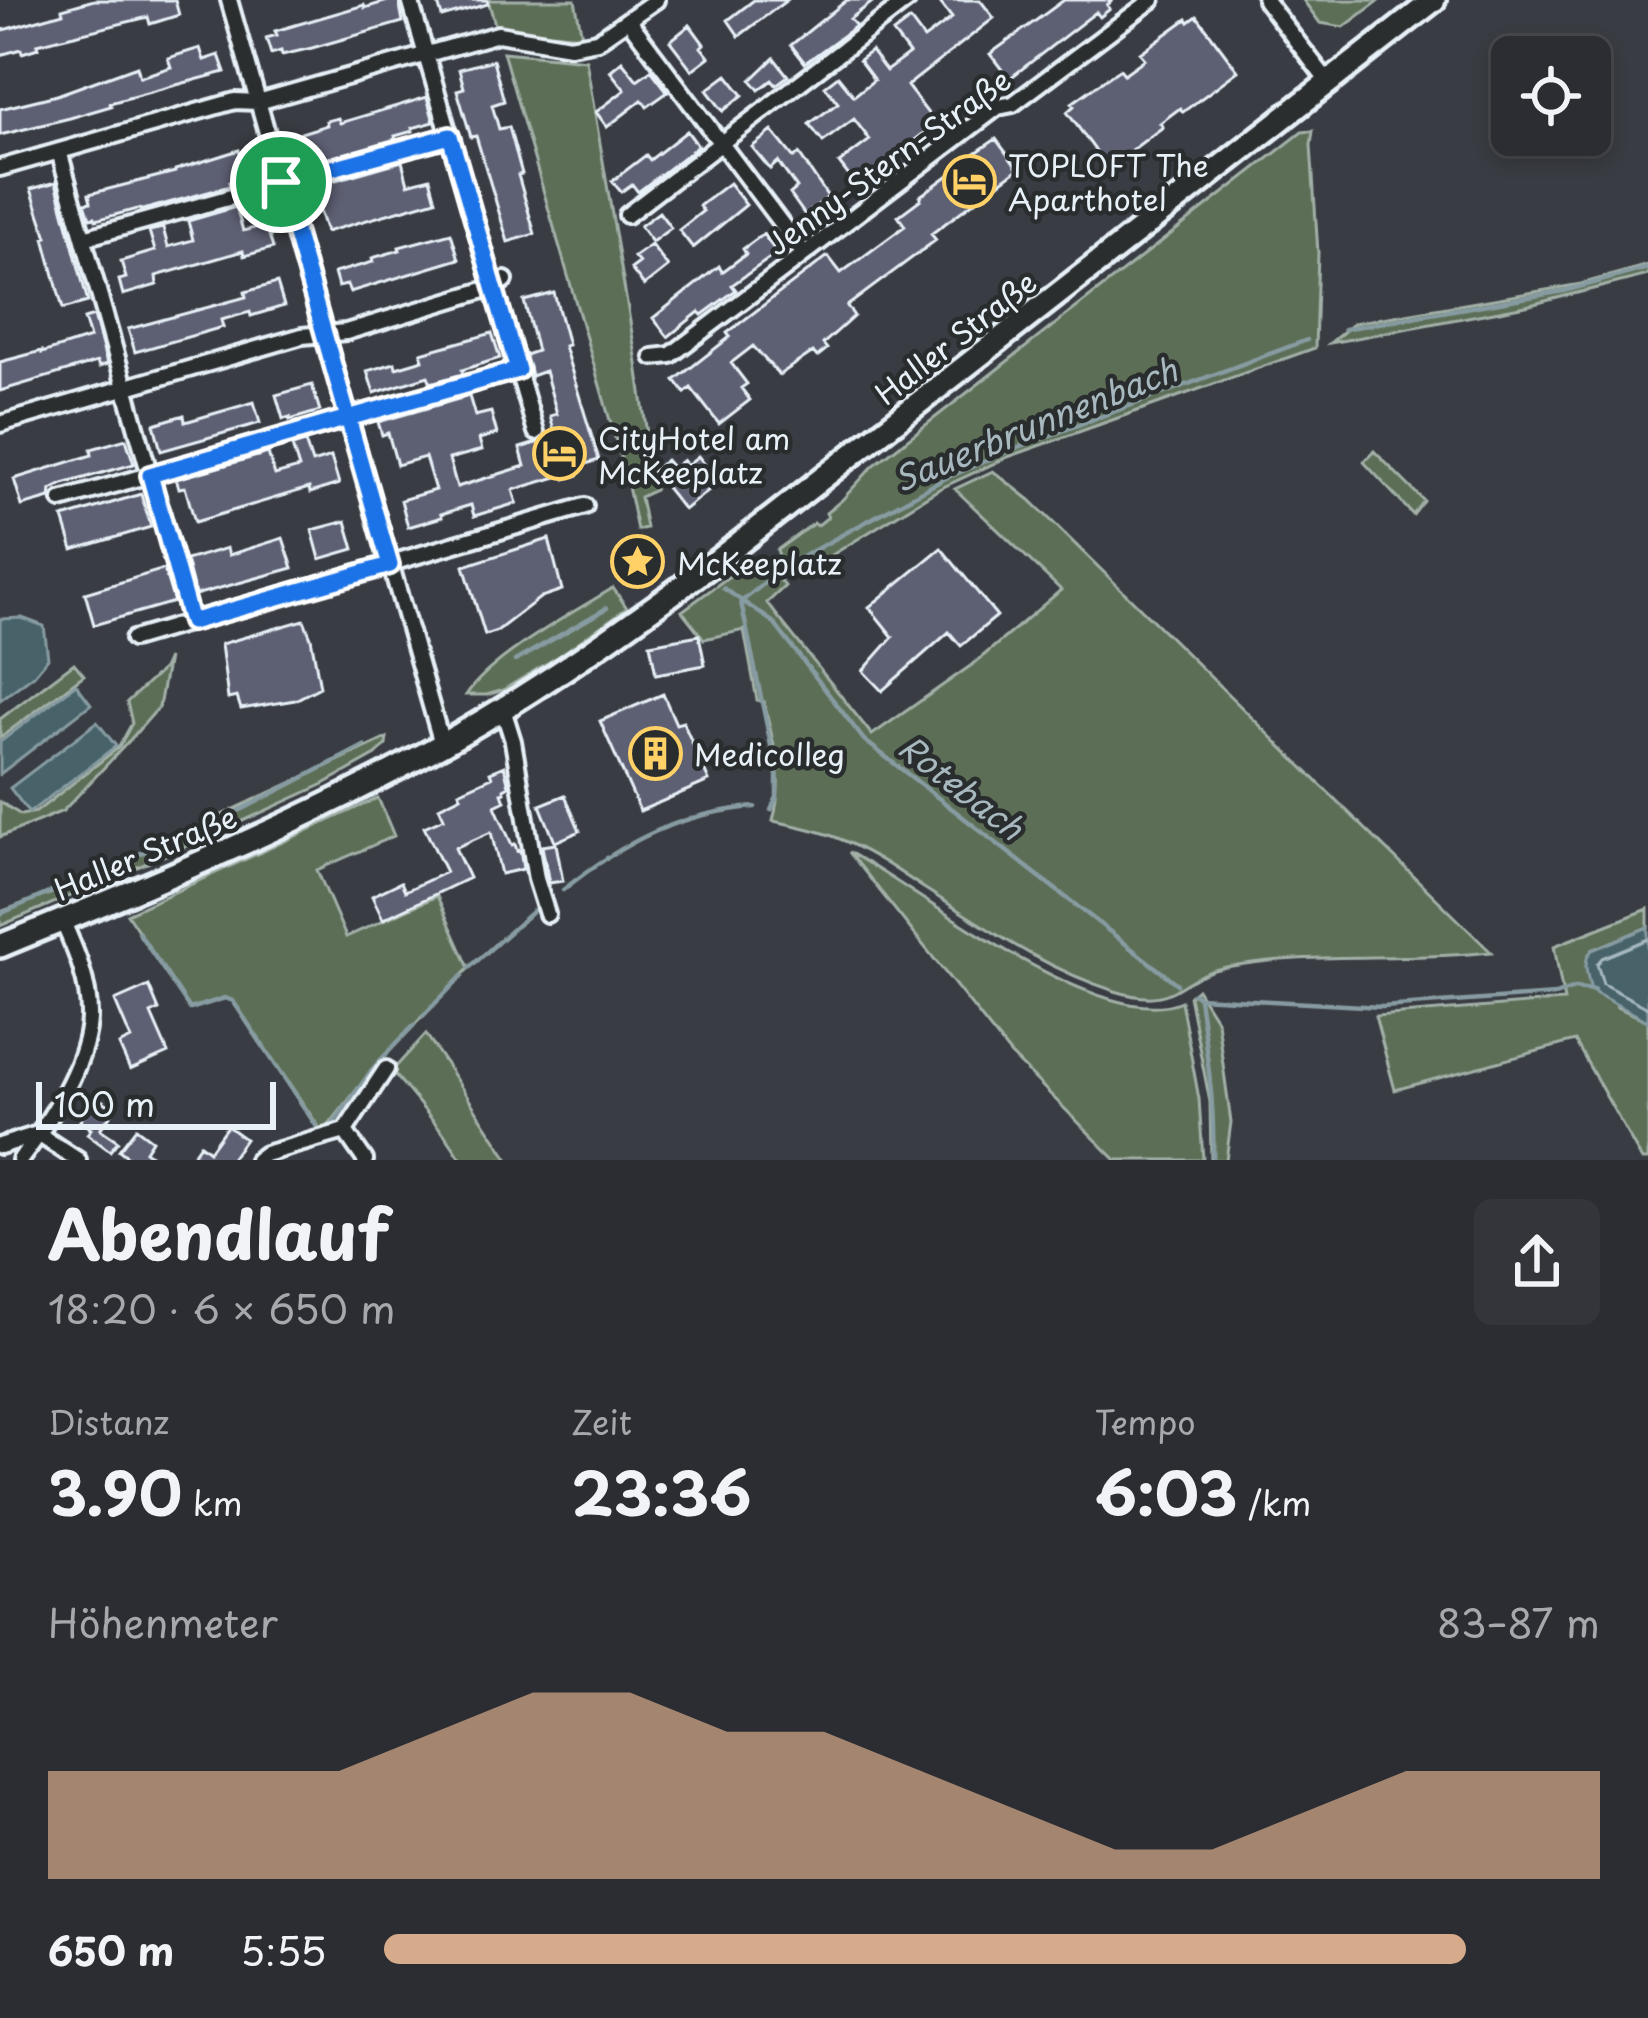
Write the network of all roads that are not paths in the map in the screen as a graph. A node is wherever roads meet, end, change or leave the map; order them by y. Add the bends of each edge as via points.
1 (229, 0) edge
2 (410, 0) edge
3 (656, 0) edge
4 (908, 0) edge
5 (1152, 0) edge
6 (1265, 0) edge
7 (1434, 0) edge
8 (629, 21) junction
9 (426, 54) junction
10 (1329, 83) junction
11 (258, 102) junction
12 (450, 136) junction
13 (720, 144) junction
14 (59, 151) junction
15 (0, 168) edge
16 (281, 182) junction
17 (627, 215) dead end
18 (84, 238) junction
19 (804, 254) junction
20 (499, 283) junction
21 (324, 334) junction
22 (653, 357) dead end
23 (518, 370) junction
24 (127, 387) junction
25 (348, 418) junction
26 (0, 424) edge
27 (536, 431) dead end
28 (150, 475) junction
29 (61, 500) dead end
30 (585, 506) dead end
31 (390, 565) junction
32 (191, 622) junction
33 (133, 639) dead end
34 (503, 709) junction
35 (442, 744) junction
36 (547, 914) dead end
37 (62, 920) junction
38 (0, 946) edge
39 (386, 1070) dead end
40 (345, 1131) junction
41 (38, 1134) junction
42 (0, 1146) edge
43 (20, 1160) edge
44 (78, 1160) edge
45 (257, 1160) edge
46 (365, 1160) edge

1 - 11 street
2 - 9 street
3 - 8 street
4 - 13 street
5 - 19 street, Jenny-Stern-Straße
6 - 10 street
7 - 10 main road, Haller Straße
8 - 9 street via 570,46 498,34
8 - 13 street
9 - 11 street
9 - 12 street
10 - 34 main road, Haller Straße via 710,566
11 - 14 street via 235,101
11 - 16 street
12 - 16 street
12 - 20 street
13 - 17 street
13 - 19 street
14 - 15 street
14 - 18 street
16 - 18 street
16 - 21 street
18 - 24 street
19 - 22 street, Jenny-Stern-Straße via 671,355
20 - 21 street
20 - 23 street
21 - 24 street
21 - 25 street
23 - 25 street
23 - 27 street
24 - 26 street
24 - 28 street
25 - 28 street
25 - 31 street
28 - 29 street
28 - 32 street
30 - 31 street
31 - 32 street
31 - 35 street
32 - 33 street
34 - 35 main road, Haller Straße
34 - 36 street
35 - 37 main road, Haller Straße via 272,830
37 - 38 main road, Haller Straße
37 - 41 street via 89,1017 77,1064
39 - 40 street
40 - 45 street
40 - 46 street
41 - 42 street
41 - 43 street
41 - 44 street

